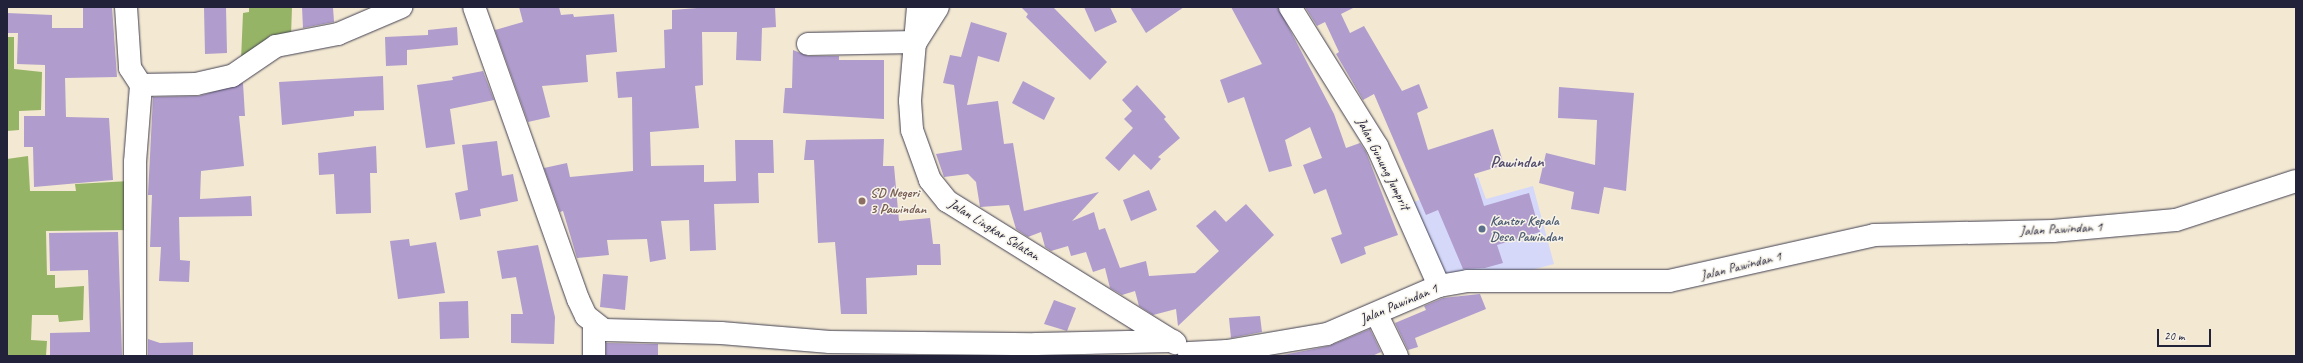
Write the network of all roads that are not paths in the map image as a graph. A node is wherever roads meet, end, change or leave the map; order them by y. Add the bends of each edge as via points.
1 (126, 7) edge
2 (401, 7) edge
3 (474, 7) edge
4 (918, 7) edge
5 (938, 7) edge
6 (1290, 7) edge
7 (916, 42) junction
8 (808, 44) dead end
9 (142, 85) junction
10 (2296, 181) edge
11 (1439, 286) junction
12 (1377, 315) junction
13 (594, 325) junction
14 (1185, 350) edge
15 (135, 356) edge
16 (594, 356) edge
17 (1397, 356) edge

1 - 9 street via 130,68
2 - 9 street via 338,34 276,46 232,76 196,84
3 - 13 street via 578,299
4 - 7 street, Jalan Lingkar Selatan
5 - 7 street
6 - 11 street, Jalan Gunung Jumprit via 1378,146
7 - 8 street
7 - 14 street, Jalan Lingkar Selatan via 910,101 912,130 930,180 947,201
9 - 15 street via 135,162
10 - 11 street, Jalan Pawindan 1 via 2169,221 2053,232 1874,235 1669,281 1468,281
11 - 12 street, Jalan Pawindan 1
12 - 14 street, Jalan Pawindan 1 via 1327,334 1227,351
12 - 17 street
13 - 14 street, Jalan Pawindan 1 via 604,330 721,332 830,342 1036,344
13 - 16 street

